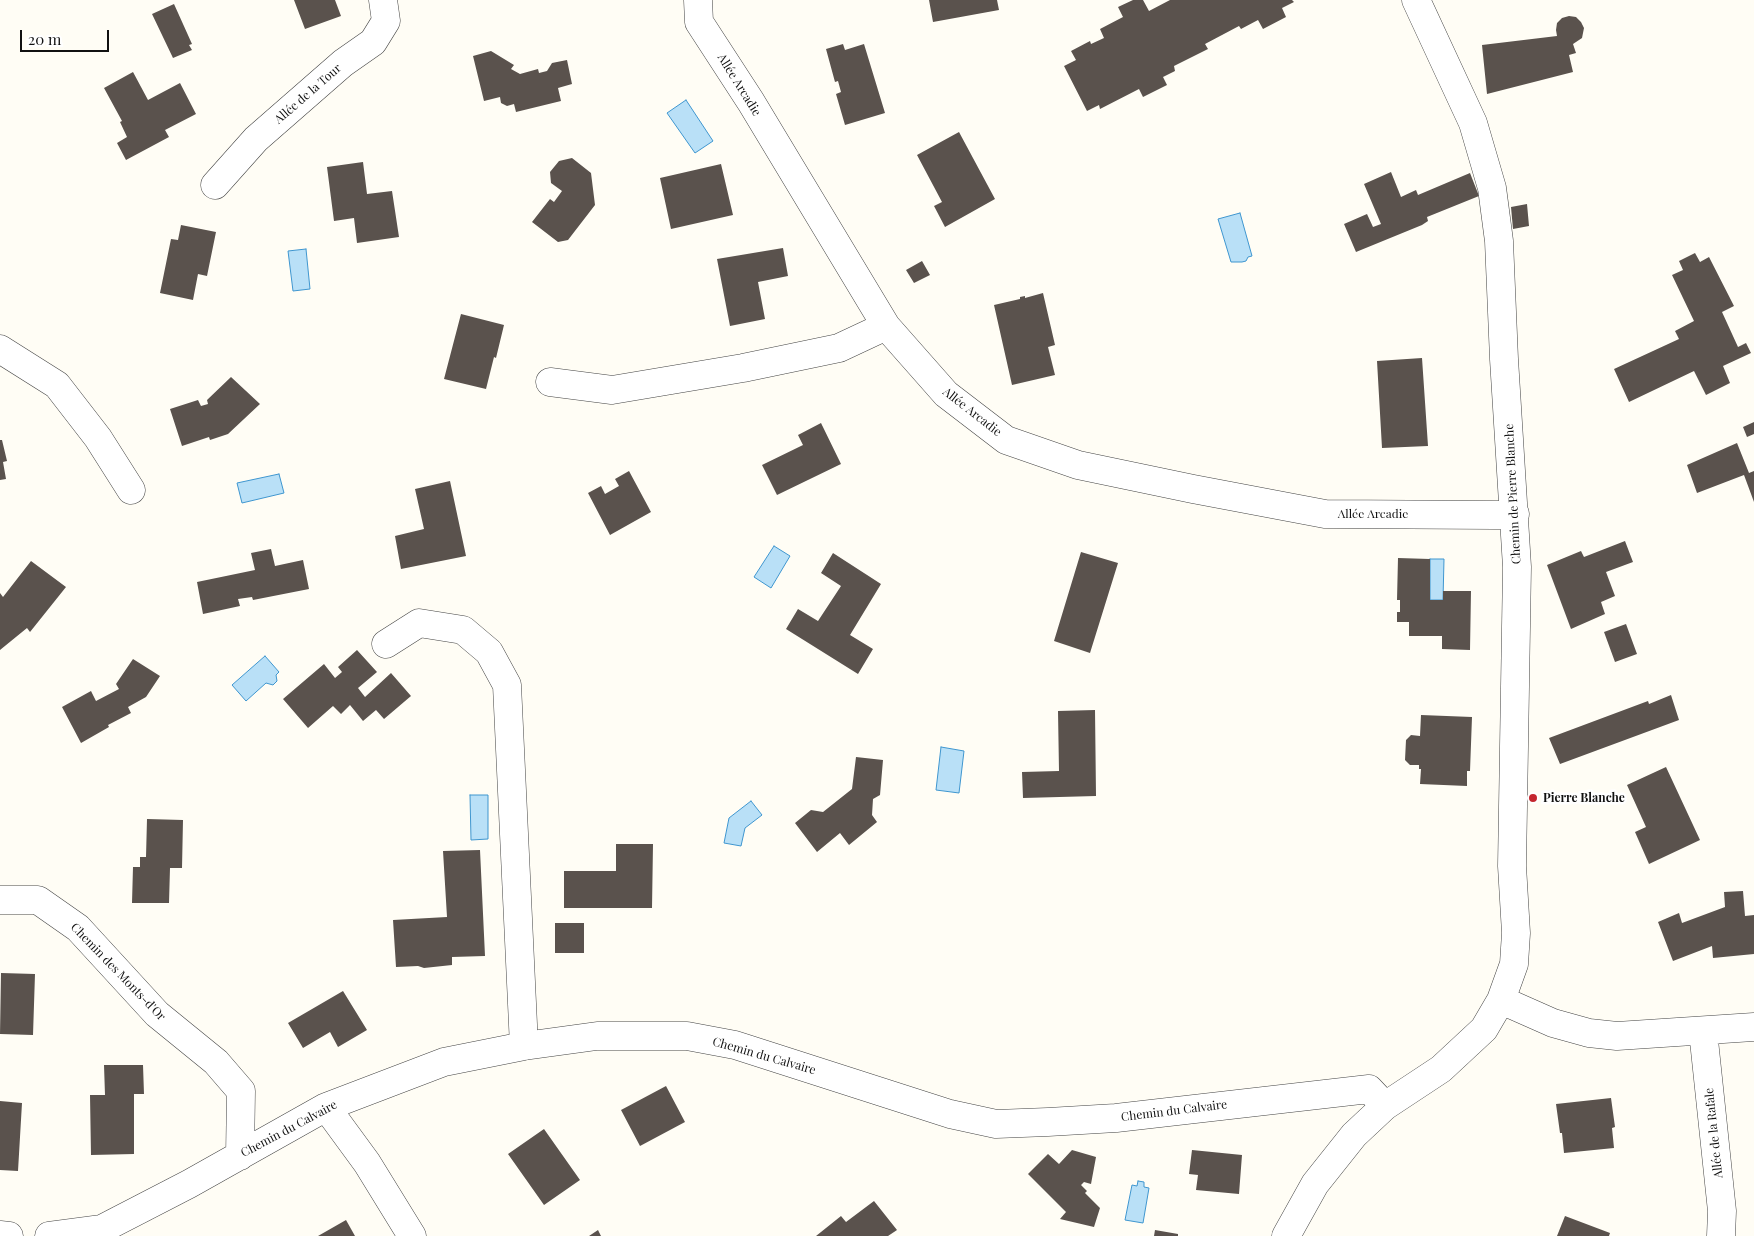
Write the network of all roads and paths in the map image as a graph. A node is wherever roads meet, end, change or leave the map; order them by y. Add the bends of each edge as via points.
1 (384, 0) edge
2 (698, 0) edge
3 (1416, 0) edge
4 (215, 185) dead end
5 (886, 326) junction
6 (0, 349) edge
7 (550, 382) dead end
8 (131, 490) dead end
9 (1515, 514) junction
10 (386, 644) dead end
11 (0, 900) edge
12 (1501, 1000) junction
13 (1754, 1027) edge
14 (1703, 1031) junction
15 (524, 1046) junction
16 (1386, 1106) junction
17 (326, 1107) junction
18 (240, 1156) junction
19 (0, 1234) edge
20 (9, 1236) edge
21 (49, 1236) edge
22 (412, 1236) edge
23 (1286, 1236) edge
24 (1721, 1236) edge

1 - 4 street, Allée de la Tour via 386,20 373,42 343,63 256,139
2 - 5 street, Allée Arcadie via 699,22
3 - 9 street, Chemin de Pierre Blanche via 1473,123 1492,188 1499,241
5 - 7 street via 839,348 612,390
5 - 9 street, Allée Arcadie via 946,394 1006,440 1078,465 1325,514
6 - 8 street via 57,385 98,438
9 - 12 street, Chemin de Pierre Blanche via 1512,866 1516,933 1514,964
10 - 15 street via 419,623 463,630 489,652 507,685
11 - 18 street, Chemin des Monts-d'Or via 38,900 78,928 157,1014 216,1062 241,1091
12 - 14 street via 1553,1023 1589,1033 1617,1036
12 - 16 street, Chemin de Pierre Blanche via 1484,1029 1441,1069
13 - 14 street
14 - 24 street, Allée de la Rafale via 1722,1211
15 - 16 street, Chemin du Calvaire via 596,1036 687,1036 735,1045 950,1114 996,1124 1116,1118 1369,1089
15 - 17 street, Chemin du Calvaire via 444,1062
16 - 23 street, Chemin de Pierre Blanche via 1354,1135 1331,1162
17 - 18 street, Chemin du Calvaire
17 - 22 street via 367,1163
18 - 21 street, Chemin du Calvaire via 102,1229
19 - 20 street

